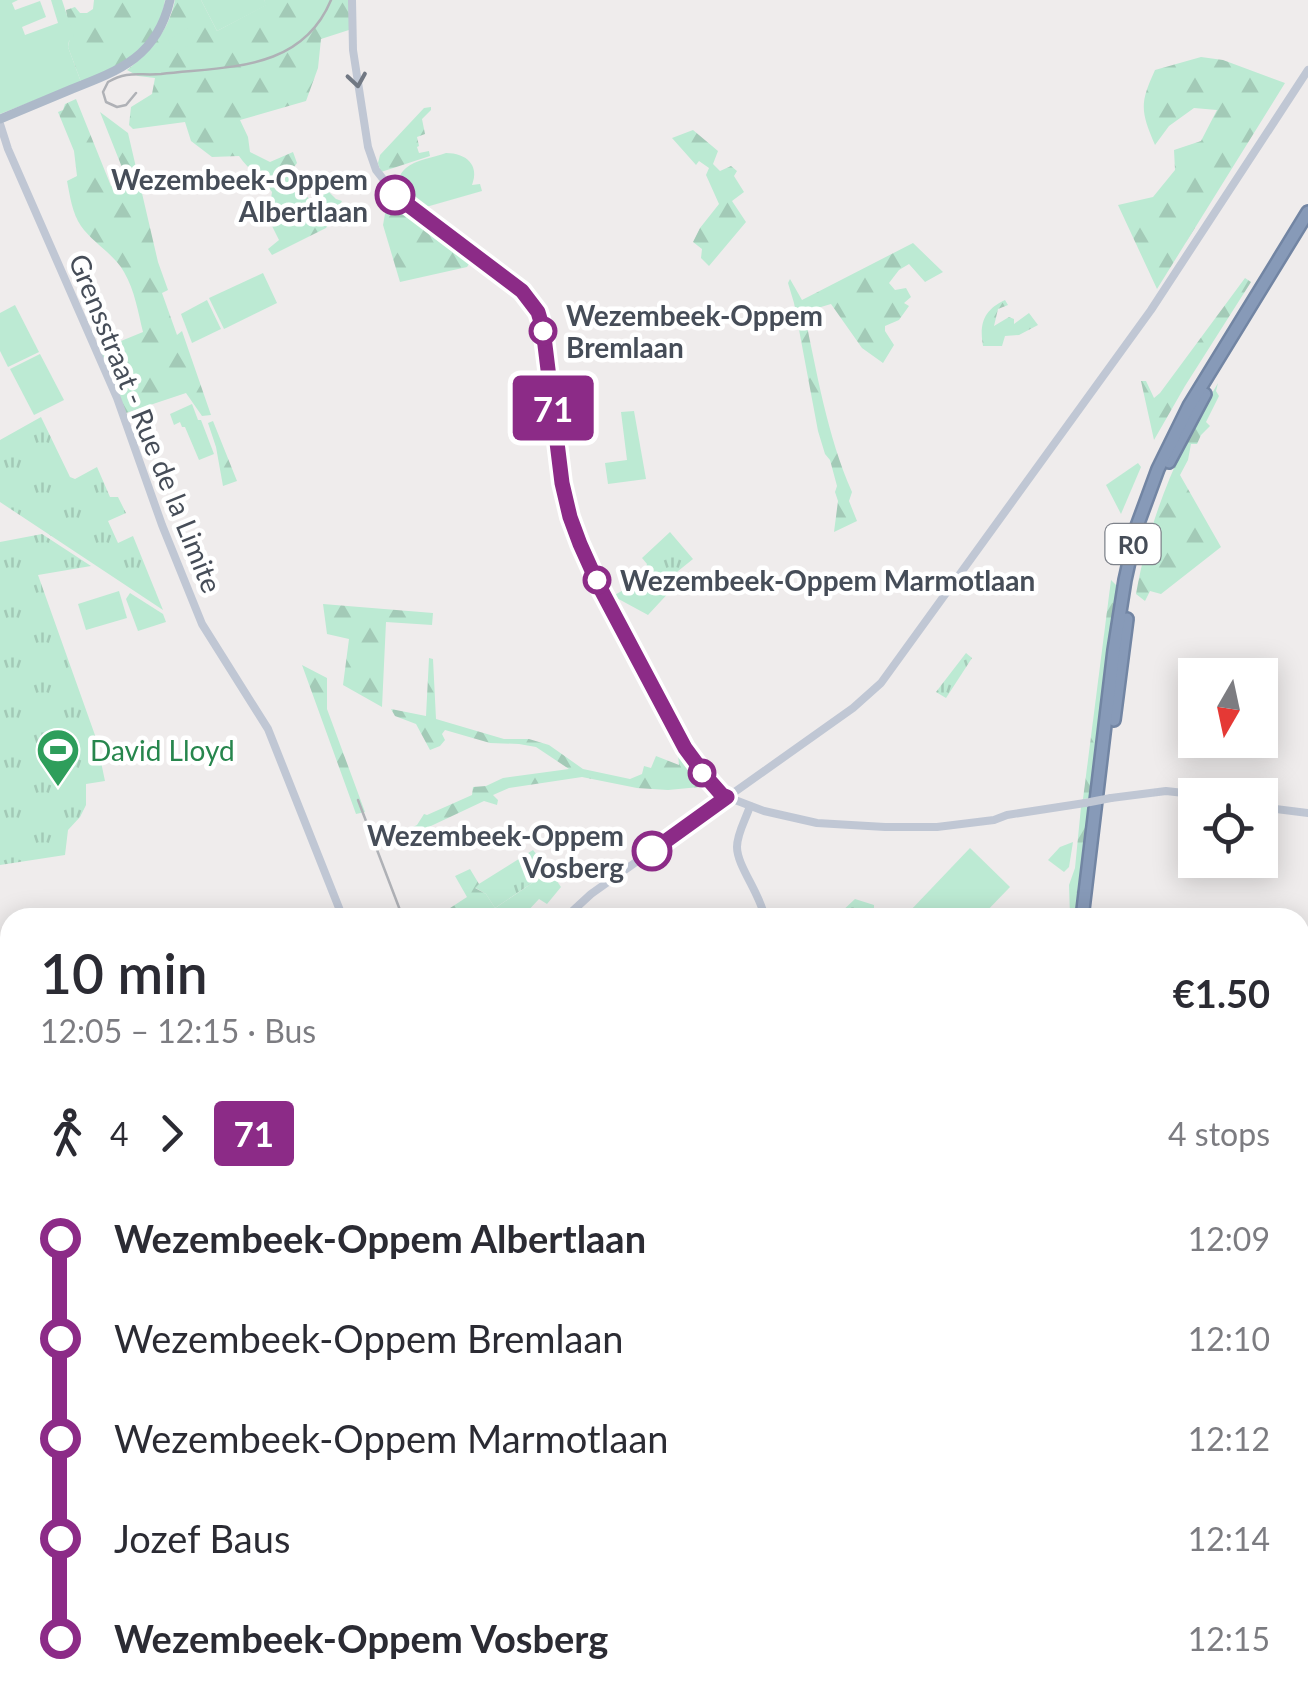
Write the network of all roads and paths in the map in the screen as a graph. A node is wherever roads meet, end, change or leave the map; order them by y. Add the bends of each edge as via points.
1 (352, 0) edge
2 (170, 1) edge
3 (1308, 70) edge
4 (0, 122) edge
5 (1308, 212) edge
6 (1308, 226) edge
7 (1178, 792) edge
8 (727, 797) junction
9 (750, 806) junction
10 (1278, 809) edge
11 (1308, 812) edge
12 (339, 908) edge
13 (576, 908) edge
14 (762, 908) edge
15 (1087, 908) edge
16 (1087, 908) edge

1 -> 8 street via 371,159 395,194 522,291 538,312 562,483 580,544 685,748
2 - 4 main road via 156,37 127,65
3 - 8 street via 1151,310 881,683
4 - 12 street, Grensstraat - Rue de la Limite via 120,406 202,624 268,729
5 - 15 highway, R0 via 1189,406 1137,526 1114,650
6 - 16 highway, R0 via 1195,411 1150,510 1131,588
7 - 9 street, bridge via 938,827 836,826
8 - 9 street
8 - 13 street
9 - 14 street via 738,854
10 - 11 street

